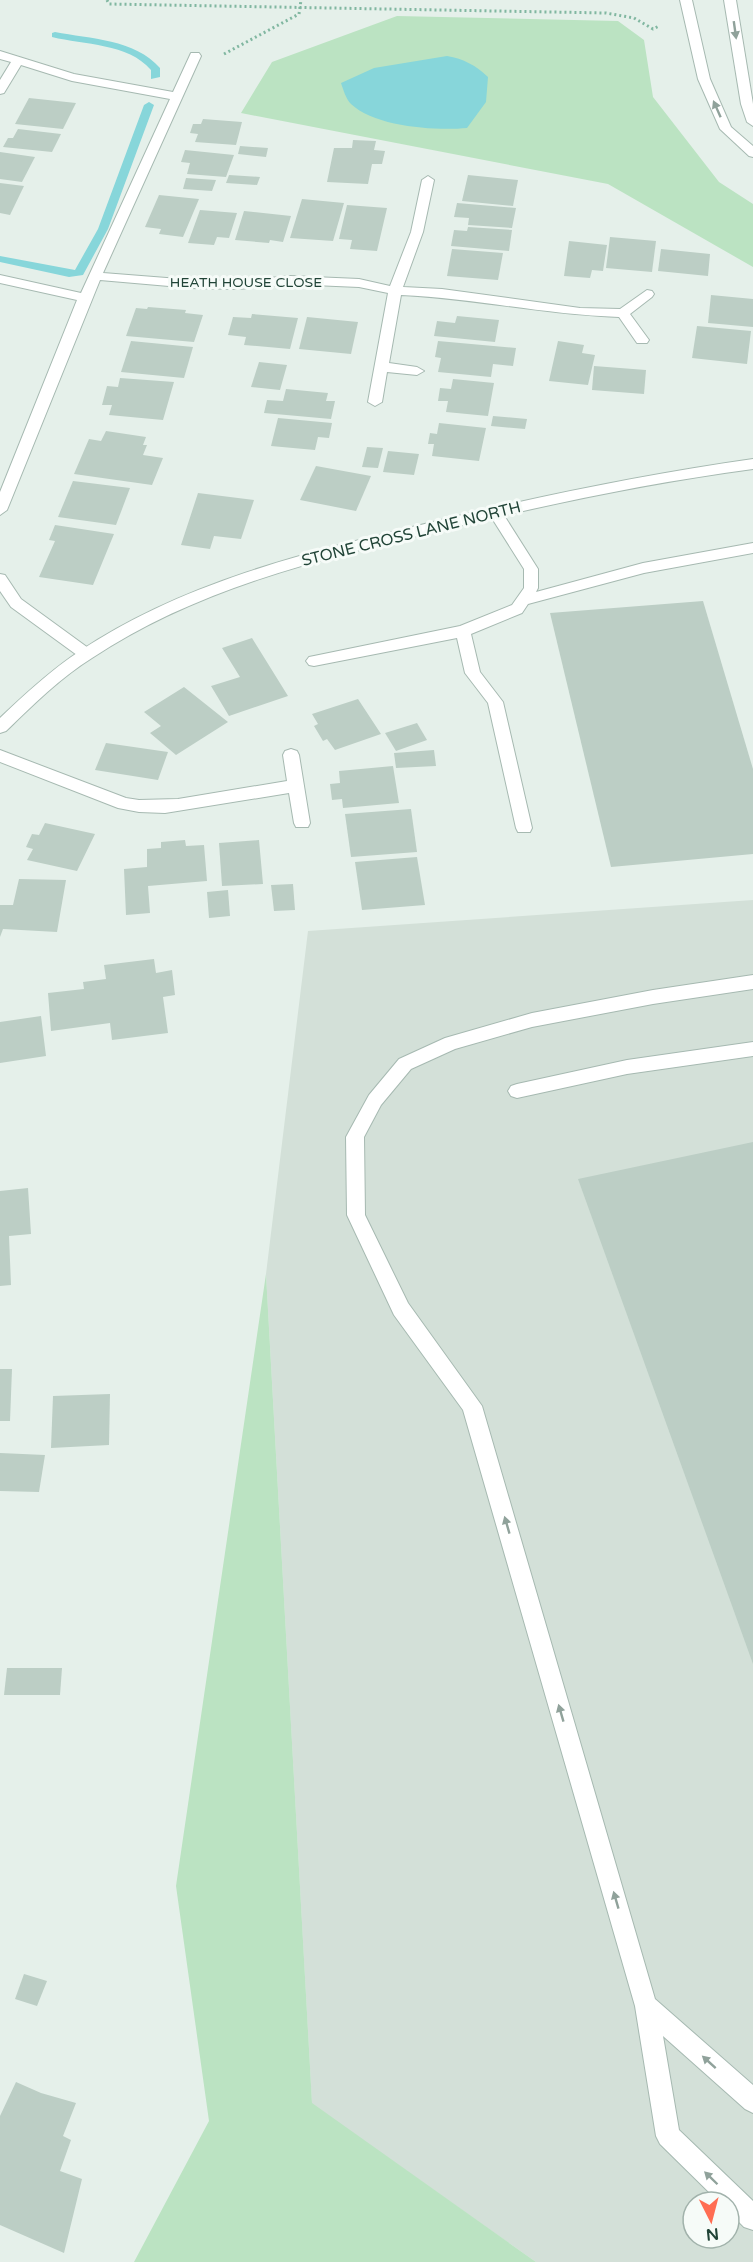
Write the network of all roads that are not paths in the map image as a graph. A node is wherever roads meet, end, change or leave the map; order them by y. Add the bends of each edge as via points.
1 (686, 0) edge
2 (730, 0) edge
3 (753, 48) edge
4 (0, 55) edge
5 (195, 57) road end
6 (739, 60) junction
7 (18, 62) junction
8 (0, 90) edge
9 (175, 96) junction
10 (753, 122) edge
11 (753, 153) edge
12 (428, 180) dead end
13 (97, 276) junction
14 (0, 279) edge
15 (395, 291) junction
16 (647, 294) dead end
17 (85, 298) junction
18 (623, 313) junction
19 (642, 340) dead end
20 (382, 367) junction
21 (417, 371) dead end
22 (375, 402) dead end
23 (753, 464) edge
24 (0, 510) edge
25 (495, 512) junction
26 (753, 549) edge
27 (0, 579) edge
28 (523, 600) junction
29 (463, 631) junction
30 (86, 654) junction
31 (314, 661) dead end
32 (0, 727) edge
33 (291, 754) dead end
34 (0, 756) edge
35 (296, 786) junction
36 (302, 823) dead end
37 (524, 828) dead end
38 (753, 982) edge
39 (753, 1049) edge
40 (517, 1091) dead end
41 (646, 2006) junction
42 (753, 2101) edge
43 (753, 2218) edge

11 -> 1 street via 726,129 704,79
2 -> 6 street
3 - 6 street
4 - 7 street
5 - 9 street
6 - 10 street
7 - 8 street
7 - 9 street via 72,77
9 - 13 street
12 - 15 street via 417,232
13 - 15 street, HEATH HOUSE CLOSE via 239,285 290,280
13 - 17 street
14 - 17 street
15 - 18 street, HEATH HOUSE CLOSE via 442,293 580,312
15 - 20 street
16 - 18 street
17 - 24 street
18 - 19 street
20 - 21 street
20 - 22 street
23 - 25 street, STONE CROSS LANE NORTH via 645,480
25 - 28 street via 531,569 531,588
25 - 30 street, STONE CROSS LANE NORTH via 298,560 215,587 150,616
26 - 28 street via 642,568
27 - 30 street via 16,603
28 - 29 street via 517,609
29 - 31 street
29 - 37 street via 473,673 495,702
30 - 32 street, STONE CROSS LANE NORTH
33 - 35 street
34 - 35 street via 142,808 159,809
35 - 36 street
41 -> 38 street via 472,1406 401,1309 356,1215 355,1137 375,1100 405,1064 451,1042 531,1020
39 - 40 street via 627,1067
42 -> 41 street
43 -> 41 street via 668,2136

